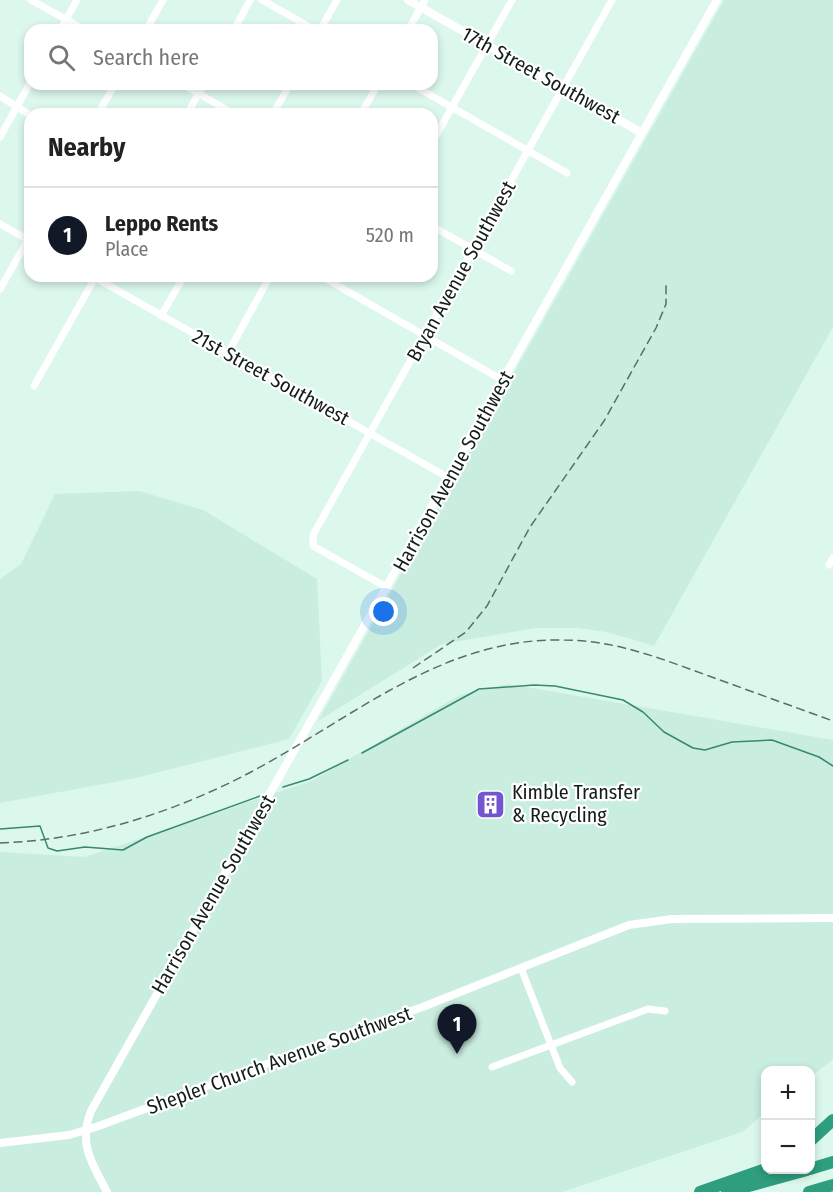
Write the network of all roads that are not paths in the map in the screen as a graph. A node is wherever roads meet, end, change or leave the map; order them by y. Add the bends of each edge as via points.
1 (31, 0) edge
2 (77, 0) edge
3 (163, 0) edge
4 (250, 0) edge
5 (262, 0) edge
6 (337, 0) edge
7 (408, 0) edge
8 (512, 0) edge
9 (612, 0) edge
10 (717, 0) edge
11 (423, 4) edge
12 (66, 19) junction
13 (63, 24) edge
14 (75, 24) edge
15 (149, 24) edge
16 (237, 24) edge
17 (304, 24) edge
18 (323, 24) edge
19 (411, 24) edge
20 (487, 45) junction
21 (563, 87) junction
22 (26, 90) edge
23 (112, 90) edge
24 (192, 90) edge
25 (200, 90) edge
26 (287, 90) edge
27 (375, 90) edge
28 (422, 90) edge
29 (198, 94) junction
30 (0, 96) edge
31 (17, 106) junction
32 (452, 107) junction
33 (101, 108) edge
34 (190, 108) edge
35 (223, 108) edge
36 (276, 108) edge
37 (364, 108) edge
38 (24, 110) edge
39 (438, 132) edge
40 (642, 133) junction
41 (0, 137) edge
42 (528, 151) junction
43 (567, 172) dead end
44 (0, 225) edge
45 (438, 229) edge
46 (24, 237) edge
47 (24, 248) edge
48 (473, 249) junction
49 (511, 271) dead end
50 (91, 282) edge
51 (103, 282) edge
52 (181, 282) edge
53 (267, 282) edge
54 (331, 282) edge
55 (0, 289) edge
56 (161, 316) junction
57 (425, 336) junction
58 (228, 353) junction
59 (504, 381) junction
60 (34, 386) dead end
61 (370, 433) junction
62 (449, 478) junction
63 (833, 558) edge
64 (829, 565) dead end
65 (388, 588) junction
66 (833, 918) edge
67 (521, 968) junction
68 (665, 1011) dead end
69 (550, 1045) junction
70 (492, 1067) dead end
71 (573, 1082) dead end
72 (833, 1120) edge
73 (84, 1131) junction
74 (815, 1137) edge
75 (0, 1143) edge
76 (833, 1162) edge
77 (815, 1167) edge
78 (761, 1170) edge
79 (791, 1174) edge
80 (833, 1185) edge
81 (107, 1192) edge
82 (700, 1192) edge
83 (727, 1192) edge
84 (809, 1192) edge

1 - 12 street
2 - 12 street
3 - 15 street
4 - 16 street
5 - 17 street
6 - 18 street
7 - 11 street, 17th Street Southwest
8 - 20 street
9 - 21 street, Bryan Avenue Southwest
10 - 40 street, Harrison Avenue Southwest
11 - 19 street
11 - 20 street, 17th Street Southwest
12 - 13 street
12 - 14 street
20 - 21 street, 17th Street Southwest
20 - 32 street
21 - 40 street, 17th Street Southwest
21 - 42 street, Bryan Avenue Southwest
22 - 31 street
23 - 33 street
24 - 29 street
25 - 29 street
26 - 36 street
27 - 37 street
28 - 32 street
29 - 34 street
29 - 35 street
30 - 31 street
31 - 38 street
31 - 41 street
32 - 39 street
32 - 42 street
40 - 59 street, Harrison Avenue Southwest
42 - 43 street
42 - 48 street, Bryan Avenue Southwest
44 - 46 street
45 - 48 street
47 - 55 street
48 - 49 street
48 - 57 street, Bryan Avenue Southwest
50 - 60 street
51 - 56 street, 21st Street Southwest
52 - 56 street
53 - 58 street
54 - 57 street
56 - 58 street, 21st Street Southwest
57 - 59 street
57 - 61 street, Bryan Avenue Southwest
58 - 61 street, 21st Street Southwest
59 - 62 street, Harrison Avenue Southwest
61 - 62 street, 21st Street Southwest
61 - 65 street, Bryan Avenue Southwest via 311,543
62 - 65 street, Harrison Avenue Southwest
63 - 64 street
65 - 73 street, Harrison Avenue Southwest via 102,1092
66 - 67 street, Shepler Church Avenue Southwest via 653,920 613,930
67 - 69 street
67 - 73 street, Shepler Church Avenue Southwest
68 - 69 street via 648,1009
69 - 70 street
69 - 71 street via 560,1068
72 - 74 highway
73 - 75 street, Shepler Church Avenue Southwest
73 - 81 street via 89,1155
76 - 77 highway
78 - 82 highway
79 - 83 highway
80 - 84 highway

